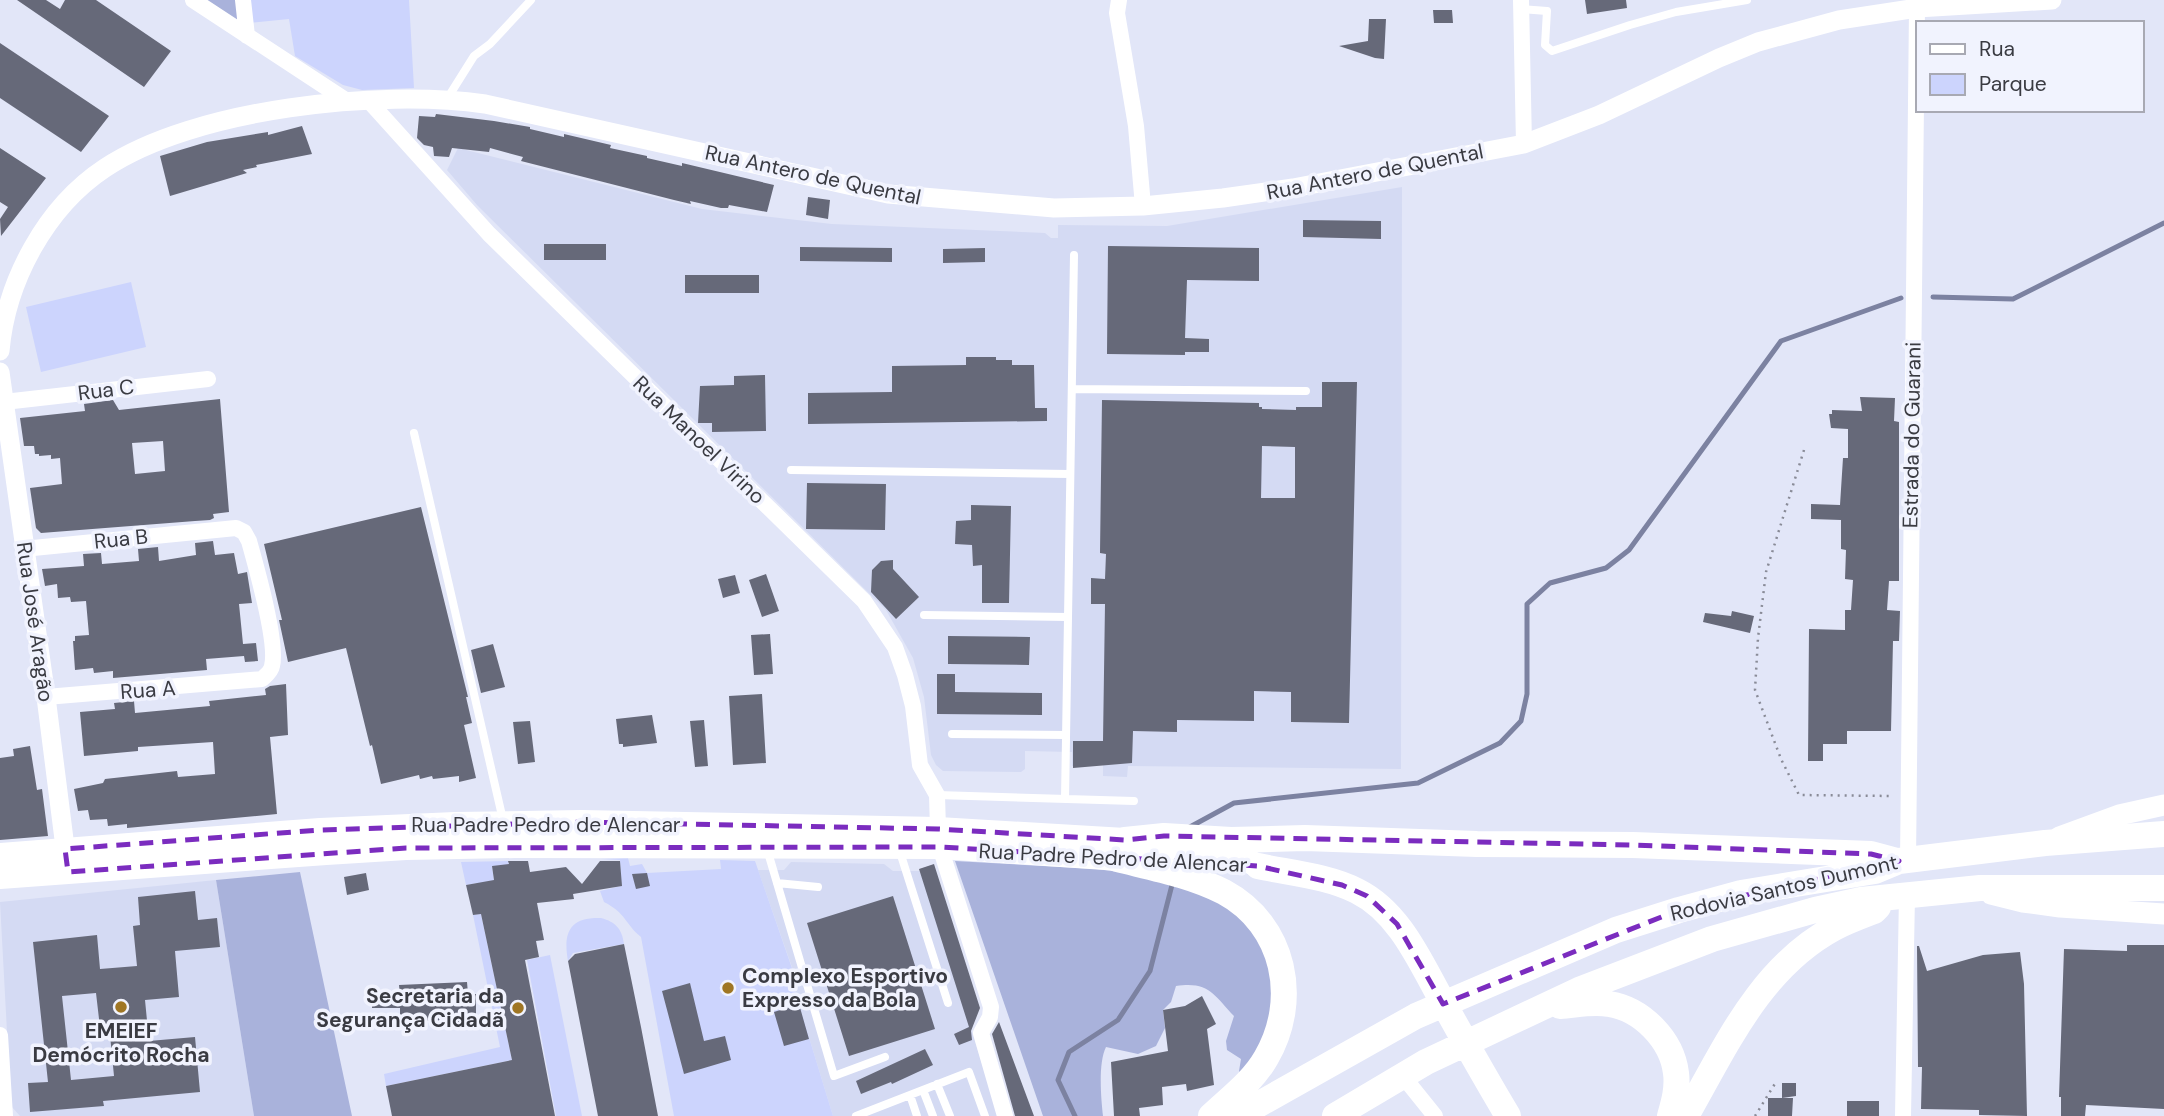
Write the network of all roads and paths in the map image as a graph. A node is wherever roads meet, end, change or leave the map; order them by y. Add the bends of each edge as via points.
1 (192, 0) edge
2 (243, 0) edge
3 (531, 0) edge
4 (1119, 0) edge
5 (1747, 0) edge
6 (2052, 0) edge
7 (1521, 5) edge
8 (1917, 8) junction
9 (1917, 21) edge
10 (247, 36) junction
11 (1916, 87) edge
12 (447, 99) junction
13 (368, 100) junction
14 (347, 101) junction
15 (1524, 144) junction
16 (1143, 206) junction
17 (1074, 255) dead end
18 (0, 342) edge
19 (0, 351) edge
20 (0, 372) edge
21 (208, 379) dead end
22 (1072, 389) junction
23 (1306, 391) dead end
24 (4, 402) junction
25 (414, 433) dead end
26 (1804, 450) dead end
27 (791, 470) dead end
28 (1070, 474) junction
29 (23, 549) junction
30 (924, 615) dead end
31 (1068, 617) junction
32 (249, 682) joint
33 (46, 697) junction
34 (952, 734) dead end
35 (1066, 735) junction
36 (937, 795) junction
37 (1907, 796) junction
38 (1065, 799) junction
39 (1134, 801) dead end
40 (2164, 805) edge
41 (511, 830) junction
42 (581, 834) junction
43 (2164, 834) edge
44 (939, 838) junction
45 (2045, 843) junction
46 (766, 847) junction
47 (898, 847) junction
48 (1121, 850) junction
49 (0, 855) edge
50 (67, 861) junction
51 (1903, 861) junction
52 (1258, 866) joint
53 (0, 877) edge
54 (777, 883) junction
55 (818, 887) dead end
56 (1980, 888) junction
57 (2164, 888) edge
58 (1896, 896) junction
59 (2164, 914) edge
60 (948, 1003) dead end
61 (1537, 1008) junction
62 (0, 1035) edge
63 (886, 1057) dead end
64 (1402, 1075) junction
65 (1776, 1082) dead end
66 (937, 1084) junction
67 (923, 1090) junction
68 (910, 1095) junction
69 (884, 1105) junction
70 (1502, 1105) edge
71 (871, 1113) edge
72 (5, 1116) edge
73 (856, 1116) edge
74 (887, 1116) edge
75 (917, 1116) edge
76 (933, 1116) edge
77 (950, 1116) edge
78 (985, 1116) edge
79 (1005, 1116) edge
80 (1211, 1116) edge
81 (1238, 1116) edge
82 (1335, 1116) edge
83 (1435, 1116) edge
84 (1670, 1116) edge
85 (1686, 1116) edge
86 (1755, 1116) edge
87 (1903, 1116) edge

1 - 10 street
2 - 10 street
3 - 12 lane via 474,57
4 - 16 street
5 - 7 lane via 1676,12 1552,51 1545,45 1547,11
6 - 8 street, Rua Antero de Quental
7 - 15 street
8 - 9 street, Estrada do Guarani
8 - 15 street, Rua Antero de Quental via 1839,20 1758,42
10 - 14 street
11 - 37 street, Estrada do Guarani
12 - 13 street, Rua Antero de Quental
12 - 16 street, Rua Antero de Quental via 888,194 1054,208
13 - 14 street, Rua Antero de Quental
13 - 36 street, Rua Manoel Virino via 489,234 864,601 895,647 913,706 920,765
14 - 18 street, Rua Antero de Quental via 256,114 183,133 103,169 60,209 22,267
15 - 16 street, Rua Antero de Quental via 1293,188
17 - 22 lane
18 - 19 street
20 - 24 street, Rua José Aragão
21 - 24 street, Rua C
22 - 23 lane
22 - 28 lane
24 - 29 street, Rua José Aragão
25 - 41 lane
26 - 37 path via 1766,572 1755,690 1799,795
27 - 28 lane
28 - 31 lane
29 - 32 street, Rua B via 236,528 244,532 265,611 273,664 262,679
29 - 33 street, Rua José Aragão
30 - 31 lane
31 - 35 lane
32 - 33 street, Rua A
33 - 50 street, Rua José Aragão
34 - 35 lane
35 - 38 lane
36 - 38 lane
36 - 44 street, Rua Manoel Virino
37 - 51 street, Estrada do Guarani
38 - 39 lane
40 - 45 main road via 2119,815
41 - 42 main road, Rua Padre Pedro de Alencar
41 - 50 main road, Rua Padre Pedro de Alencar via 406,848 321,841
42 - 44 main road, Rua Padre Pedro de Alencar
42 - 46 main road, Rua Padre Pedro de Alencar
43 - 45 highway, Rodovia Santos Dumont
44 - 47 main road, Rua Padre Pedro de Alencar
44 - 48 main road, Rua Padre Pedro de Alencar
44 - 79 street, Rua Manoel Virino via 991,1007 981,1033
45 - 51 highway, Rodovia Santos Dumont
46 - 47 main road, Rua Padre Pedro de Alencar
46 - 54 lane
47 - 60 lane
48 - 51 highway via 1164,835 1231,840 1633,845 1871,854
48 - 52 main road, Rua Padre Pedro de Alencar via 1243,858
48 - 80 highway via 1234,898 1266,928 1281,963 1284,1001 1273,1045 1258,1071
49 - 50 main road, Rua Padre Pedro de Alencar
50 - 53 main road, Rua Padre Pedro de Alencar
51 - 81 highway, Rodovia Santos Dumont via 1875,871 1741,893 1616,930 1416,1016
52 - 70 highway via 1356,890 1386,912
54 - 55 lane
54 - 63 lane via 834,1076
56 - 57 highway, Rodovia Santos Dumont
56 - 58 highway, Rodovia Santos Dumont
56 - 59 main road via 2023,902
58 - 61 highway, Rodovia Santos Dumont via 1815,910 1712,939
58 - 85 highway via 1804,948 1779,972 1740,1018
58 - 87 street
61 - 64 highway, Rodovia Santos Dumont
61 - 84 highway via 1600,1003 1639,1015 1672,1054 1676,1093
62 - 72 street
64 - 82 highway, Rodovia Santos Dumont
64 - 83 street
65 - 86 path
66 - 67 lane
66 - 77 lane
66 - 78 lane via 969,1072
67 - 68 lane
67 - 76 lane
68 - 69 lane
68 - 75 lane
69 - 71 lane
69 - 74 lane
71 - 73 lane

